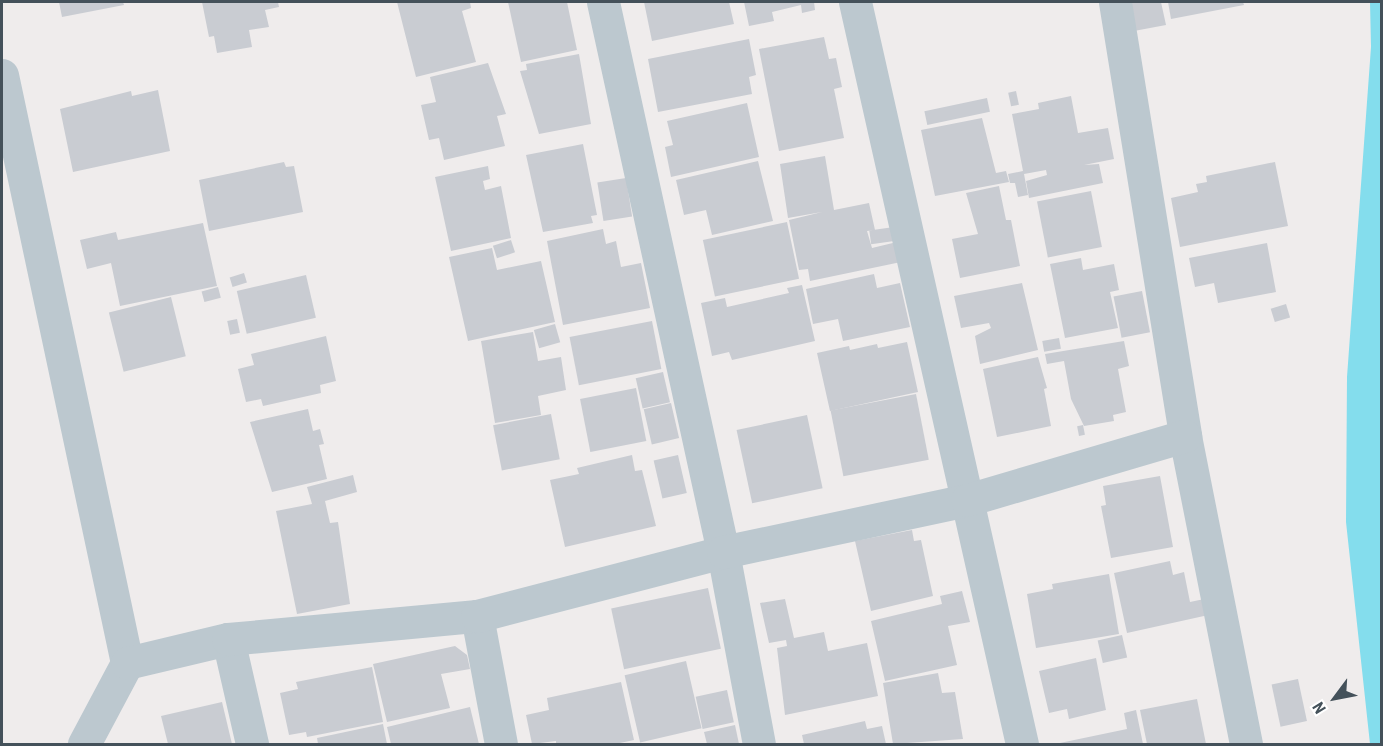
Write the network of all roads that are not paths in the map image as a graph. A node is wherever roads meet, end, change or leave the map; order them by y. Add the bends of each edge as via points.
1 (603, 2) edge
2 (855, 2) edge
3 (1114, 2) edge
4 (2, 75) edge
5 (1185, 436) junction
6 (967, 500) junction
7 (723, 552) junction
8 (477, 616) junction
9 (228, 639) junction
10 (127, 663) junction
11 (84, 744) edge
12 (252, 744) edge
13 (501, 744) edge
14 (759, 744) edge
15 (1022, 744) edge
16 (1246, 744) edge

1 - 7 street
2 - 6 street
3 - 5 street
4 - 10 street
5 - 6 street
5 - 16 street
6 - 7 street
6 - 15 street
7 - 8 street
7 - 14 street
8 - 9 street
8 - 13 street
9 - 10 street
9 - 12 street
10 - 11 street

